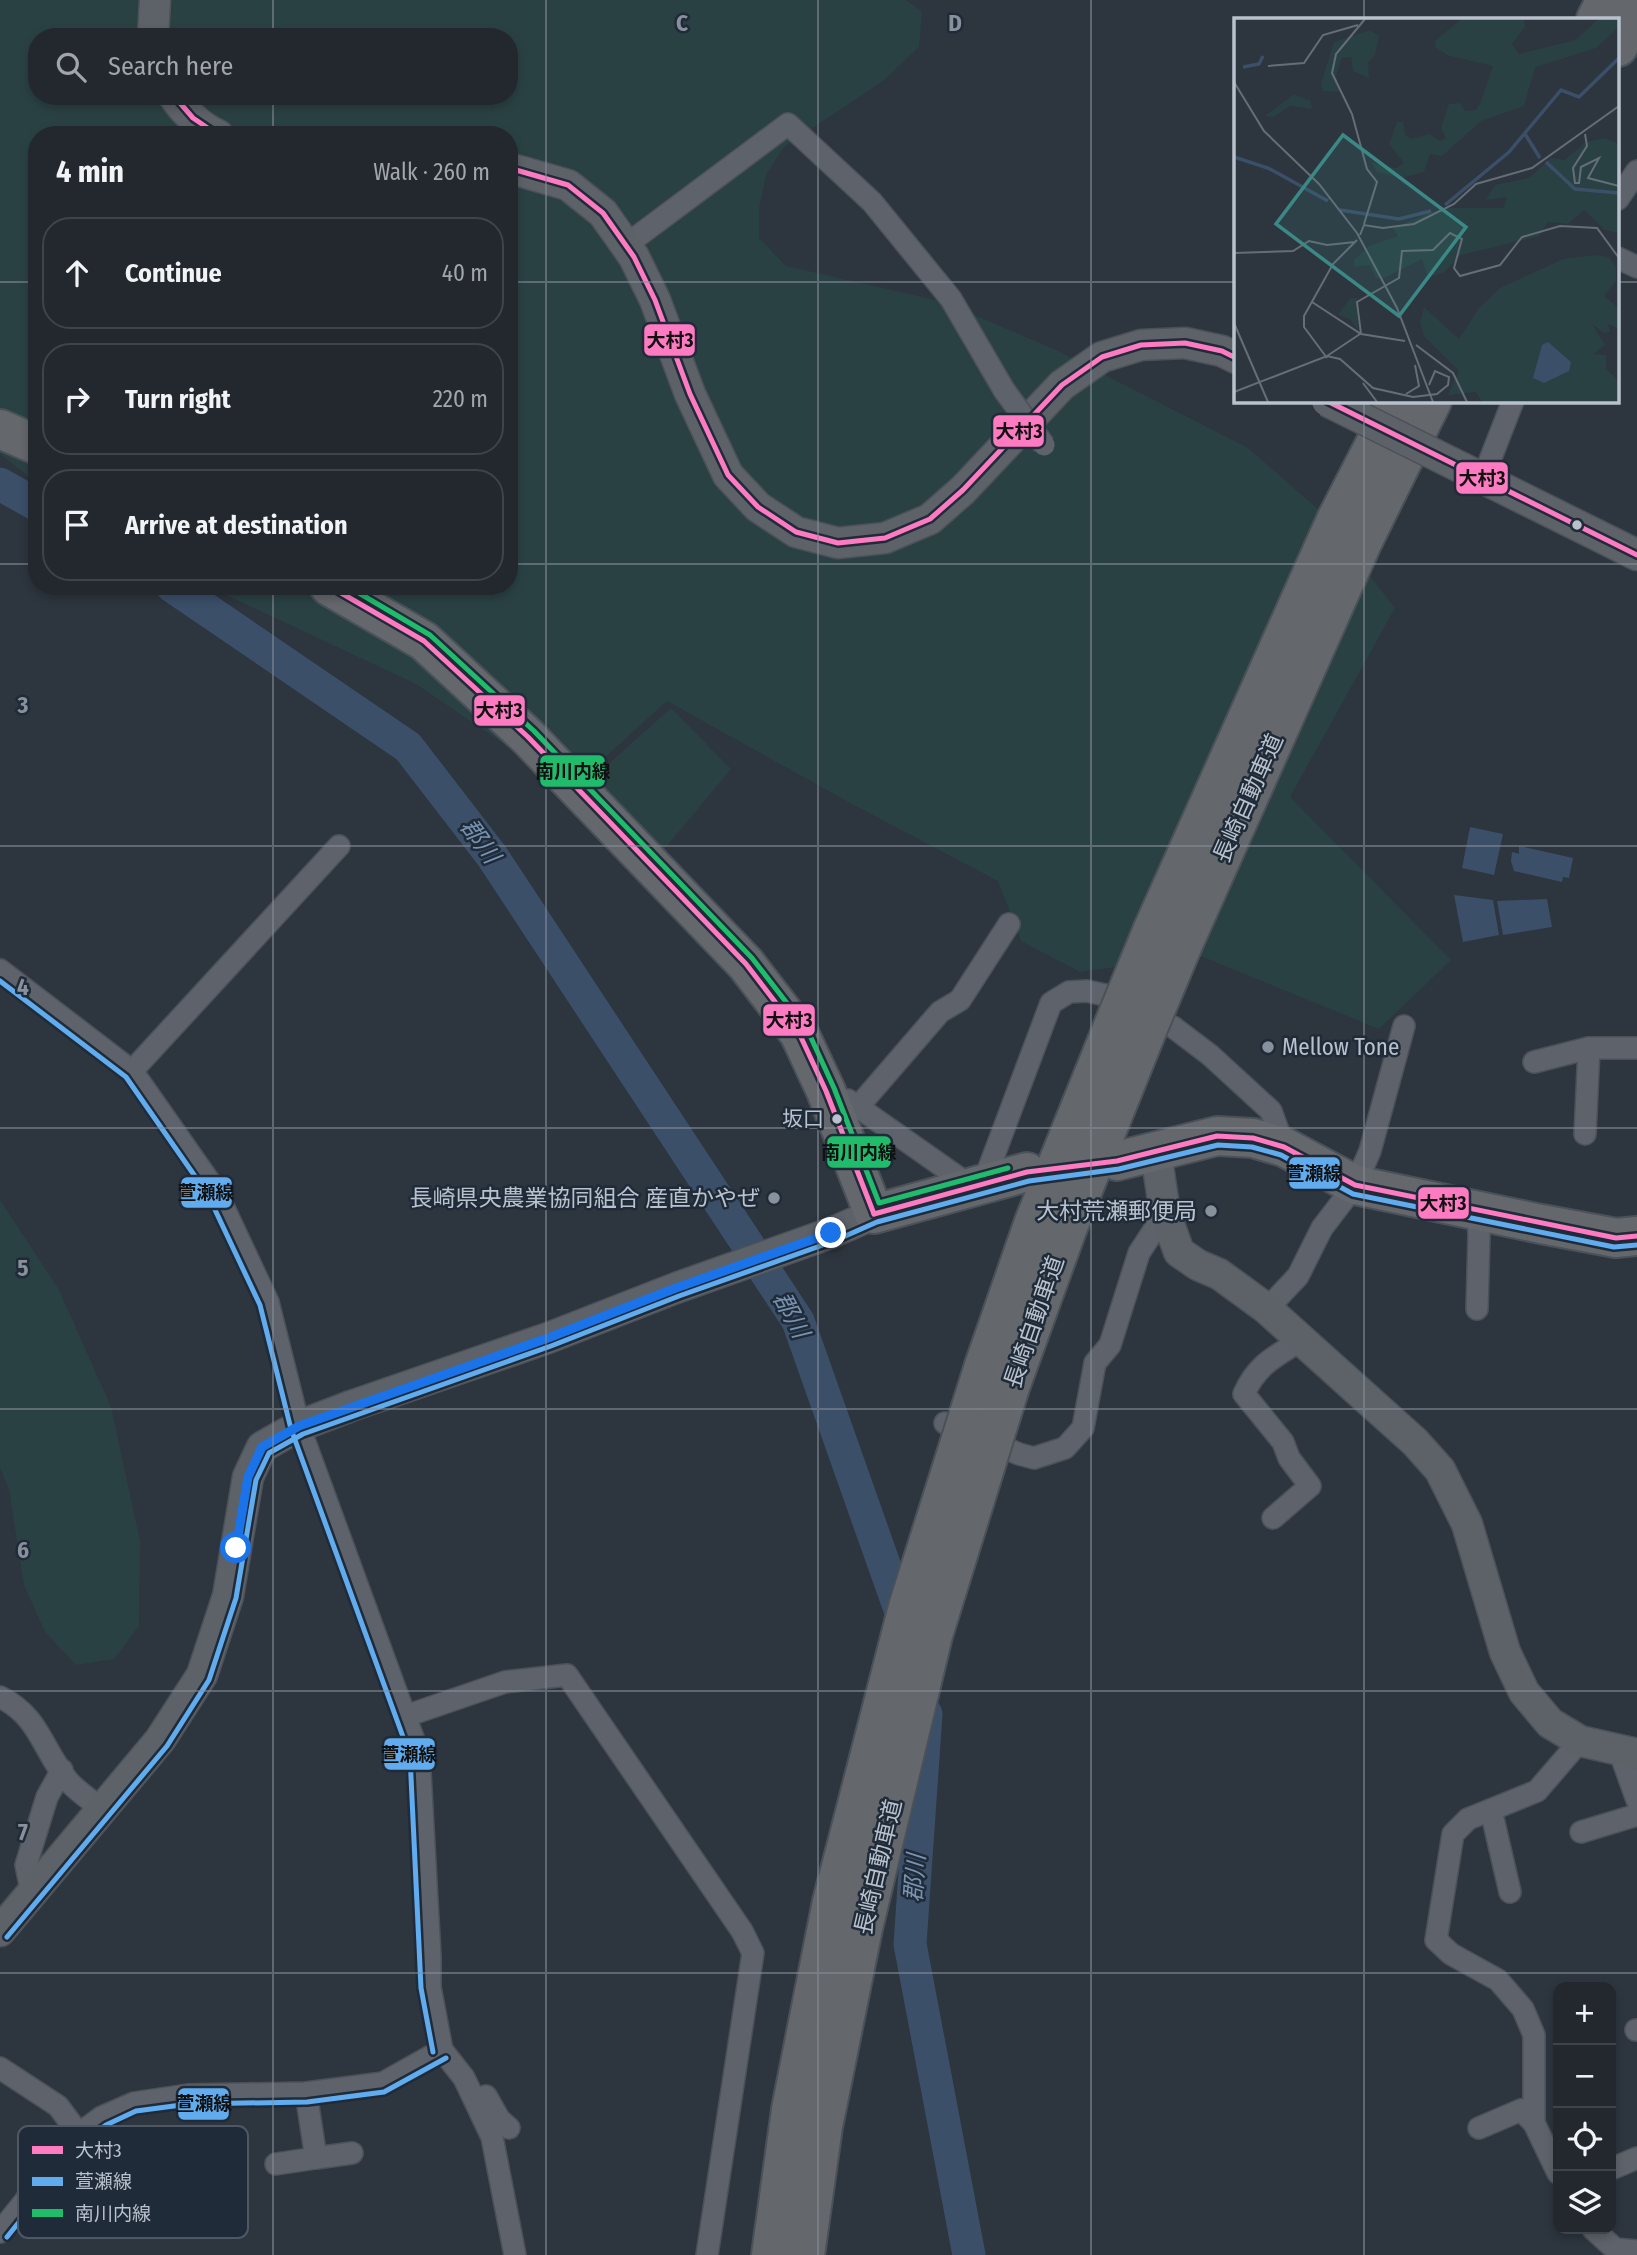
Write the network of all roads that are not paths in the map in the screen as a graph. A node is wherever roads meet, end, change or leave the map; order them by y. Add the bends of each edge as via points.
1 (155, 0) edge
2 (1606, 0) edge
3 (1637, 14) edge
4 (1596, 18) edge
5 (153, 28) edge
6 (1620, 44) edge
7 (180, 105) edge
8 (203, 126) edge
9 (1637, 170) edge
10 (518, 171) edge
11 (1620, 196) edge
12 (626, 245) junction
13 (1620, 259) edge
14 (1637, 267) edge
15 (1234, 357) edge
16 (1329, 402) edge
17 (1396, 402) edge
18 (1432, 402) edge
19 (1512, 402) edge
20 (0, 429) edge
21 (28, 441) edge
22 (1044, 444) dead end
23 (1474, 474) junction
24 (1637, 555) edge
25 (345, 595) edge
26 (339, 846) dead end
27 (1009, 924) dead end
28 (1168, 935) junction
29 (0, 970) edge
30 (1404, 1026) dead end
31 (1589, 1048) junction
32 (1637, 1048) edge
33 (1534, 1062) dead end
34 (132, 1071) junction
35 (821, 1081) junction
36 (858, 1107) junction
37 (1585, 1134) dead end
38 (1284, 1147) junction
39 (1156, 1153) junction
40 (1117, 1161) dead end
41 (1027, 1172) dead end
42 (978, 1185) junction
43 (1354, 1185) junction
44 (1476, 1210) junction
45 (1165, 1213) junction
46 (874, 1214) junction
47 (1637, 1236) edge
48 (1266, 1308) junction
49 (1477, 1309) dead end
50 (1303, 1339) junction
51 (945, 1423) dead end
52 (299, 1426) junction
53 (1273, 1518) dead end
54 (0, 1697) edge
55 (406, 1716) junction
56 (1580, 1741) junction
57 (1628, 1752) edge
58 (62, 1770) junction
59 (1637, 1800) edge
60 (103, 1810) junction
61 (1491, 1810) junction
62 (1637, 1815) edge
63 (1581, 1832) dead end
64 (1510, 1892) dead end
65 (32, 1894) junction
66 (0, 1931) edge
67 (825, 2027) junction
68 (442, 2050) junction
69 (0, 2068) edge
70 (469, 2089) junction
71 (306, 2093) junction
72 (1534, 2123) junction
73 (73, 2126) edge
74 (90, 2126) edge
75 (509, 2127) dead end
76 (1479, 2128) dead end
77 (352, 2153) dead end
78 (316, 2158) junction
79 (1637, 2158) edge
80 (276, 2164) dead end
81 (1616, 2167) edge
82 (1557, 2171) edge
83 (18, 2210) edge
84 (0, 2232) edge
85 (1598, 2234) edge
86 (1637, 2251) edge
87 (1614, 2252) edge
88 (514, 2255) edge
89 (708, 2255) edge
90 (771, 2255) edge
91 (805, 2255) edge

1 - 5 street
2 - 4 highway
3 - 6 highway
7 - 8 street
9 - 11 street
10 - 12 street via 568,185 603,213
12 - 15 street via 655,300 690,394 728,475 758,507 796,532 838,543 885,538 930,519 1062,385 1102,357 1141,345 1185,343
12 - 22 street, bridge via 788,124 872,202 951,299 1004,390
13 - 14 street
16 - 23 street, bridge
17 - 28 highway, 長崎自動車道 via 1336,520
18 - 28 highway, 長崎自動車道
19 - 23 street
20 - 21 highway
23 - 24 street
25 - 35 highway via 424,641 528,737 746,964 799,1033
26 - 34 street
27 - 36 street via 960,1000 940,1012
28 - 67 highway, 長崎自動車道, bridge via 1133,1021 1066,1232 997,1376 863,1928
29 - 34 street
30 - 43 street via 1370,1151
31 - 32 street
31 - 33 street
31 - 37 street
34 - 52 street via 222,1203 268,1302
35 - 36 street
35 - 46 highway
36 - 42 street
38 - 39 highway via 1253,1138 1217,1136
38 - 42 street via 1271,1111 1173,1027 1105,995 1069,992 1051,1003
38 - 43 highway
39 - 40 highway
39 - 45 street
41 - 42 highway
42 - 46 highway
43 - 44 highway
43 - 48 street via 1322,1228 1298,1276
44 - 47 highway via 1616,1238
44 - 49 street
45 - 48 street via 1179,1252
45 - 51 street via 1139,1253 1110,1345 1095,1363 1083,1429 1065,1448 1034,1458
46 - 52 street via 548,1338
48 - 50 street
50 - 53 street via 1252,1375 1244,1394 1283,1442 1310,1486
50 - 56 street via 1440,1470 1467,1524 1505,1652 1524,1692 1550,1723
52 - 55 street
52 - 60 street via 262,1447 248,1477 228,1596 202,1675 160,1740
54 - 58 street via 31,1719
55 - 68 street via 419,1754 430,1987
55 - 89 street via 505,1682 567,1675 742,1931 754,1953
56 - 57 street
56 - 61 street via 1537,1791
57 - 59 street
58 - 60 street via 69,1782
58 - 65 street via 47,1797 26,1866
60 - 65 street
61 - 64 street
61 - 72 street via 1468,1819 1453,1833 1436,1940 1451,1954 1498,1980 1523,2009 1534,2035
62 - 63 street
65 - 66 street
67 - 90 highway, 長崎自動車道 via 791,2110
67 - 91 highway, 長崎自動車道 via 823,2126
68 - 70 street
68 - 71 street via 383,2083
69 - 73 street via 58,2106
70 - 75 street via 481,2086 499,2119
70 - 88 street via 492,2137
71 - 74 street via 188,2095 134,2103
71 - 78 street
72 - 76 street via 1521,2110
72 - 82 street
77 - 78 street
78 - 80 street
79 - 81 street
83 - 84 street
85 - 87 street
86 - 87 street

